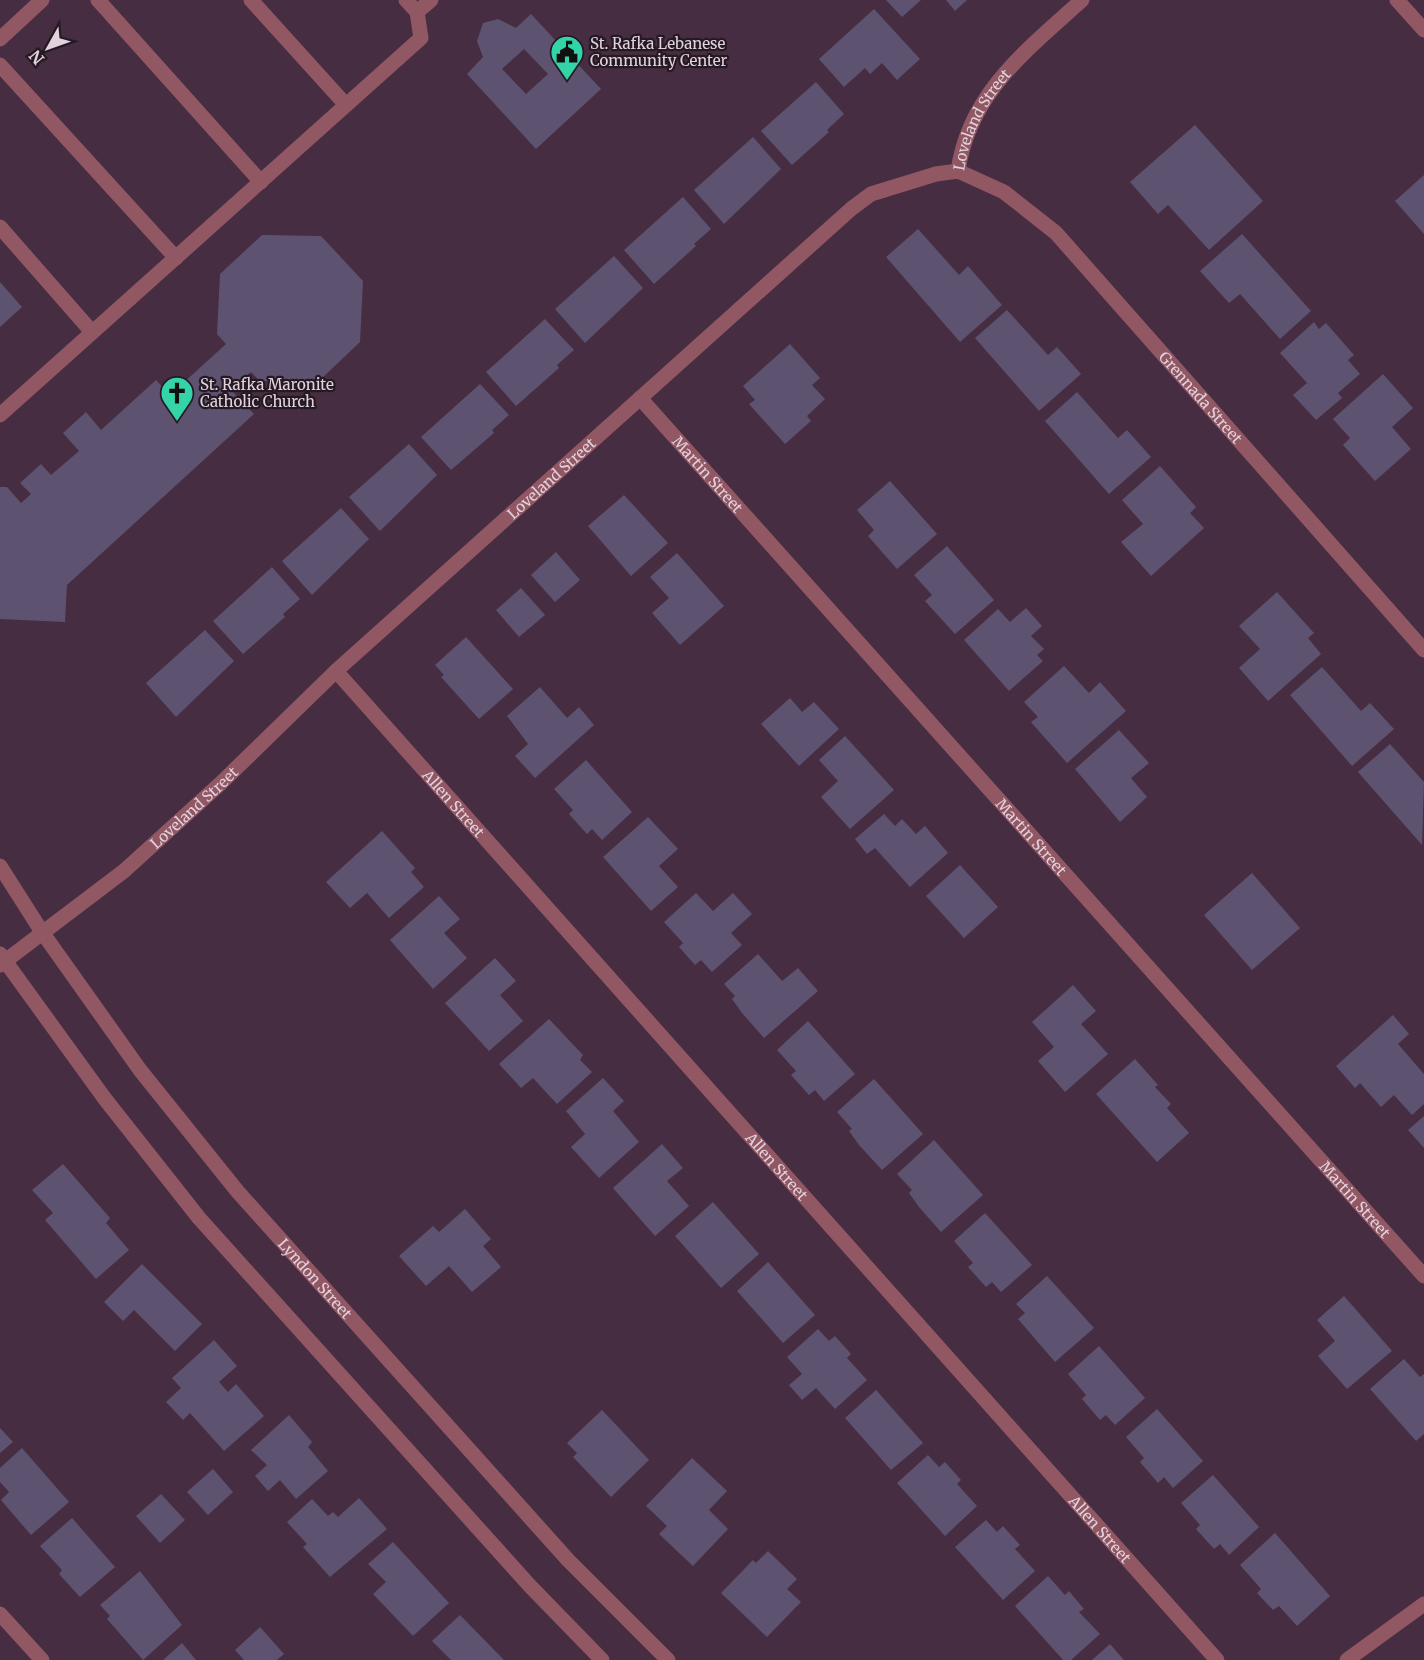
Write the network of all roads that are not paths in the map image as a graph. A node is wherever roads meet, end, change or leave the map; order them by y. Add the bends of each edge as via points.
1 (42, 0) edge
2 (98, 0) edge
3 (251, 0) edge
4 (406, 0) edge
5 (432, 0) edge
6 (1082, 0) edge
7 (1397, 0) edge
8 (417, 12) junction
9 (1424, 30) edge
10 (0, 39) edge
11 (0, 65) edge
12 (346, 105) junction
13 (958, 171) junction
14 (261, 182) junction
15 (0, 227) edge
16 (176, 258) junction
17 (92, 333) junction
18 (640, 398) junction
19 (0, 415) edge
20 (1424, 650) edge
21 (336, 671) junction
22 (0, 866) edge
23 (42, 932) junction
24 (2, 960) edge
25 (1424, 1276) edge
26 (1424, 1604) edge
27 (0, 1614) edge
28 (42, 1660) edge
29 (602, 1660) edge
30 (668, 1660) edge
31 (1217, 1660) edge
32 (1347, 1660) edge

1 - 10 street
2 - 14 street
3 - 12 street
4 - 8 street
5 - 8 street
6 - 13 street, Loveland Street via 1025,51 988,92 962,144
7 - 9 street
8 - 12 street via 421,38
11 - 16 street
12 - 14 street
13 - 18 street, Loveland Street via 871,194
13 - 20 street, Grennada Street via 1004,192 1056,233
14 - 16 street
15 - 17 street
16 - 17 street
17 - 19 street
18 - 21 street, Loveland Street
18 - 25 street, Martin Street
21 - 23 street, Loveland Street via 124,871
21 - 31 street, Allen Street
22 - 23 street, Lyndon Street
23 - 24 street, Loveland Street
23 - 30 street, Lyndon Street via 140,1070 238,1192 568,1560
24 - 29 street via 200,1218 530,1586
26 - 32 street
27 - 28 street

